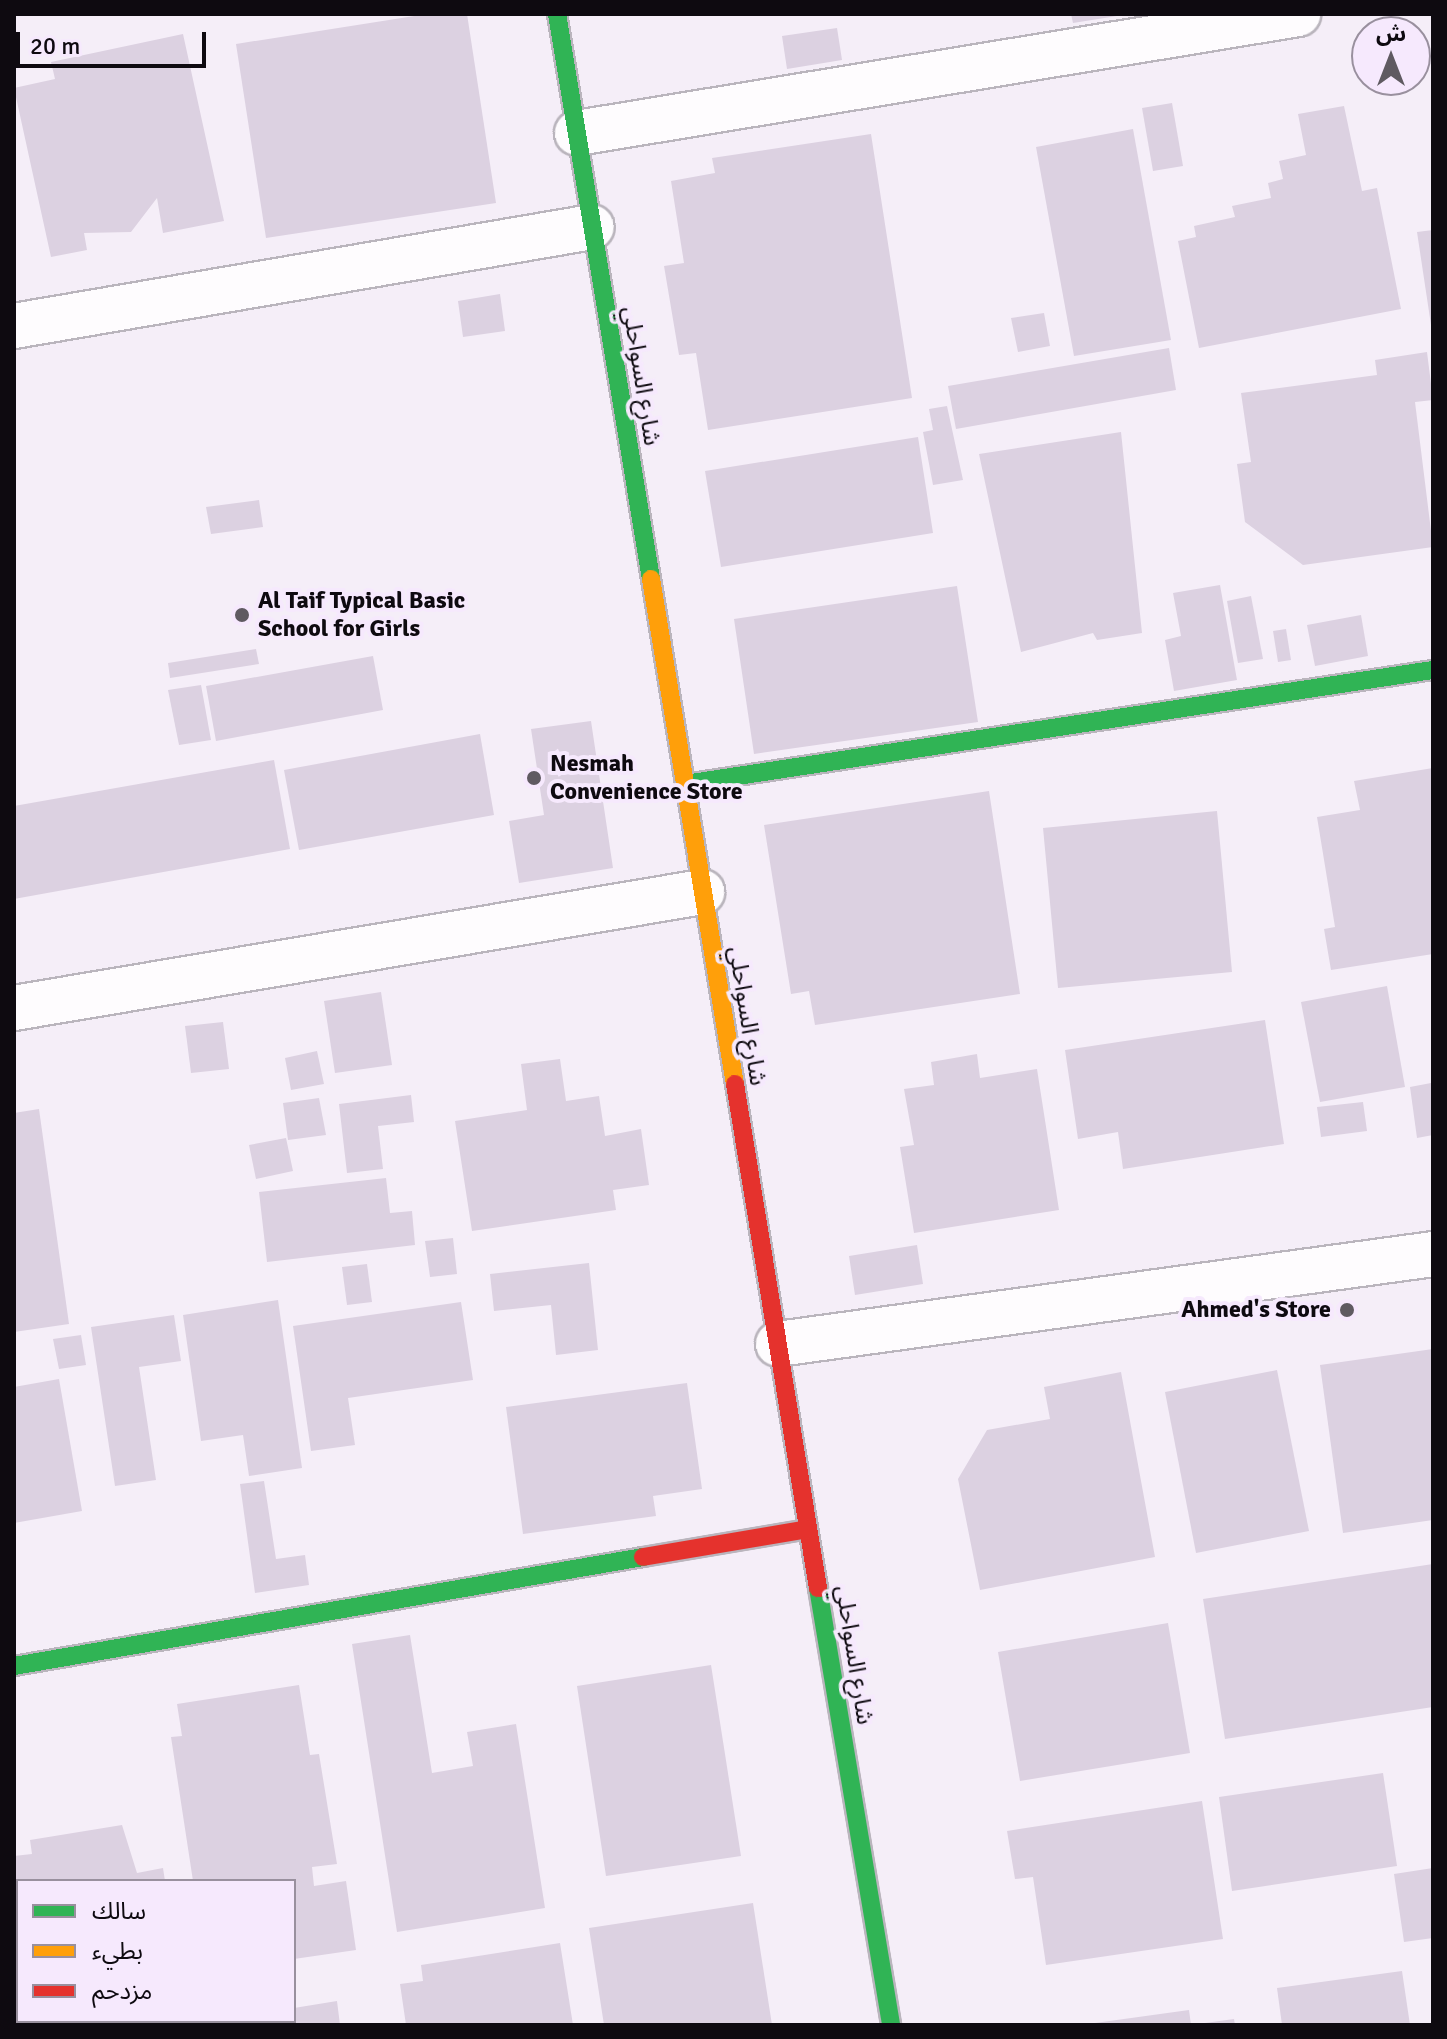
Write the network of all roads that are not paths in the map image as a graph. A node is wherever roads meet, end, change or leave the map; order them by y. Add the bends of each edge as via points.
1 (557, 14) edge
2 (1298, 14) edge
3 (577, 133) junction
4 (592, 227) junction
5 (14, 326) edge
6 (1433, 670) edge
7 (685, 784) junction
8 (702, 892) junction
9 (14, 1008) edge
10 (1433, 1254) edge
11 (778, 1344) junction
12 (808, 1529) junction
13 (14, 1666) edge
14 (891, 2025) edge

1 - 3 street, شارع السواحلي
2 - 3 street
3 - 4 street, شارع السواحلي
4 - 5 street
4 - 7 street, شارع السواحلي
6 - 7 street
7 - 8 street, شارع السواحلي
8 - 9 street
8 - 11 street, شارع السواحلي
10 - 11 street
11 - 12 street, شارع السواحلي
12 - 13 street
12 - 14 street, شارع السواحلي

